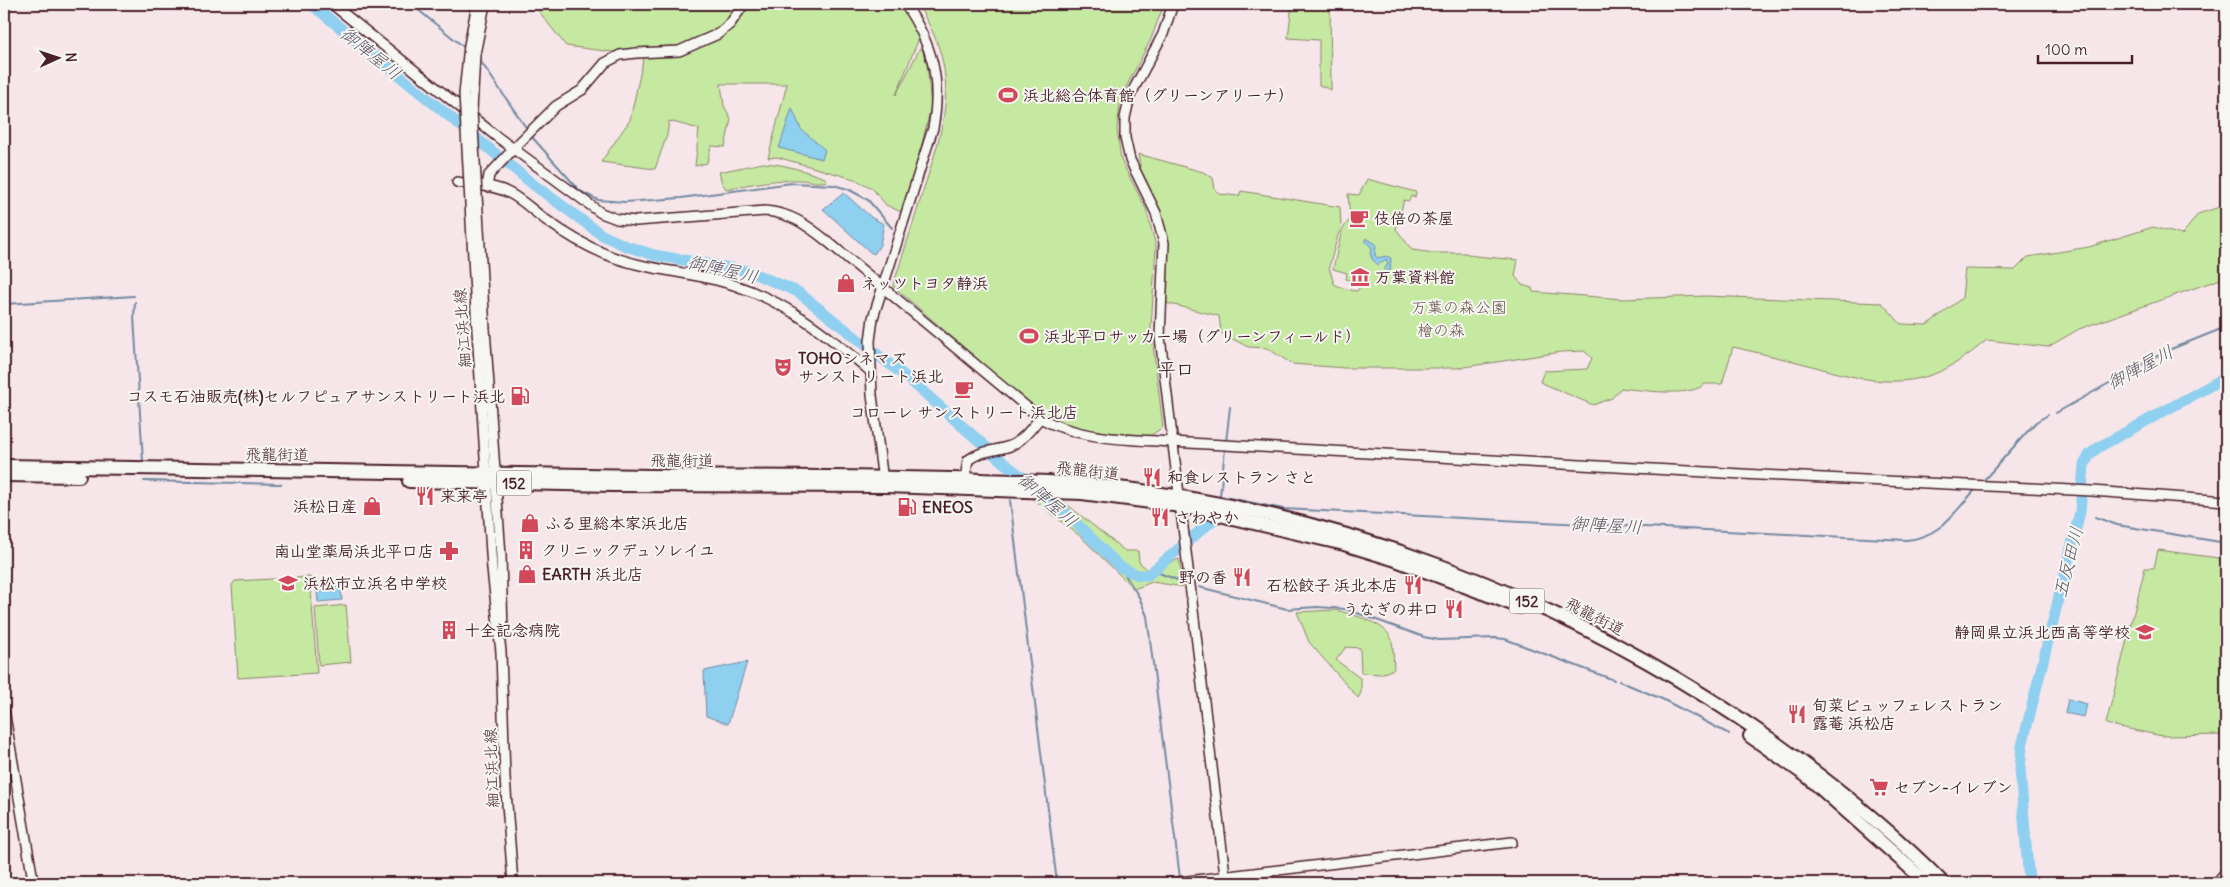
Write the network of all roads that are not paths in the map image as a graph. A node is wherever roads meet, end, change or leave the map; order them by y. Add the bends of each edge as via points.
1 (332, 4) edge
2 (477, 4) edge
3 (486, 4) edge
4 (744, 4) edge
5 (905, 4) edge
6 (1173, 4) edge
7 (511, 152) junction
8 (457, 182) dead end
9 (488, 187) junction
10 (883, 287) junction
11 (481, 330) junction
12 (870, 368) junction
13 (1040, 418) junction
14 (1171, 442) junction
15 (4, 466) edge
16 (4, 475) edge
17 (491, 478) junction
18 (965, 479) junction
19 (884, 482) junction
20 (1179, 501) junction
21 (2226, 501) edge
22 (4, 710) edge
23 (1512, 842) dead end
24 (2226, 872) edge
25 (32, 874) dead end
26 (1225, 880) edge
27 (1180, 882) edge
28 (513, 883) edge
29 (1170, 883) edge
30 (1927, 883) edge
31 (1944, 883) edge
32 (2216, 883) edge

1 - 7 street
2 - 11 street, 細江浜北線, bridge via 466,64 464,117
3 - 11 street, 細江浜北線, bridge via 475,54 472,111
4 - 7 street via 730,24 718,34 679,51 636,52 620,55 605,63 582,90 556,106
5 - 10 street via 927,42 937,96 932,128
6 - 14 street via 1163,34 1130,96 1125,128 1128,154 1156,213 1163,238 1160,337
7 - 9 street via 490,175
7 - 10 street via 601,214 617,219 636,221 765,211 796,218
8 - 9 street
9 - 12 street via 510,193 560,230 606,254 732,284 767,297 800,316
10 - 12 street via 873,318
10 - 13 street
11 - 17 street, 細江浜北線
12 - 19 street
13 - 14 street via 1071,432
13 - 18 street via 1012,445 976,454 968,460
14 - 20 street
14 - 21 street
15 - 17 highway, 飛龍街道 / 152
16 - 17 highway, 飛龍街道 / 152
17 - 19 highway, 飛龍街道 / 152 via 612,485
17 - 28 street, 細江浜北線 via 502,584 505,769
18 - 19 highway, 飛龍街道 / 152
18 - 20 highway, 飛龍街道 / 152 via 1084,484
19 - 20 highway, 飛龍街道 / 152
20 - 26 street
20 - 30 highway, 飛龍街道 / 152 via 1393,559 1494,596 1638,664 1728,720 1808,777
20 - 31 highway, 飛龍街道 / 152 via 1257,511 1393,548 1502,589 1618,645 1726,710 1812,768 1909,848
22 - 25 street
23 - 26 street
24 - 32 street
26 - 27 street
27 - 29 street

